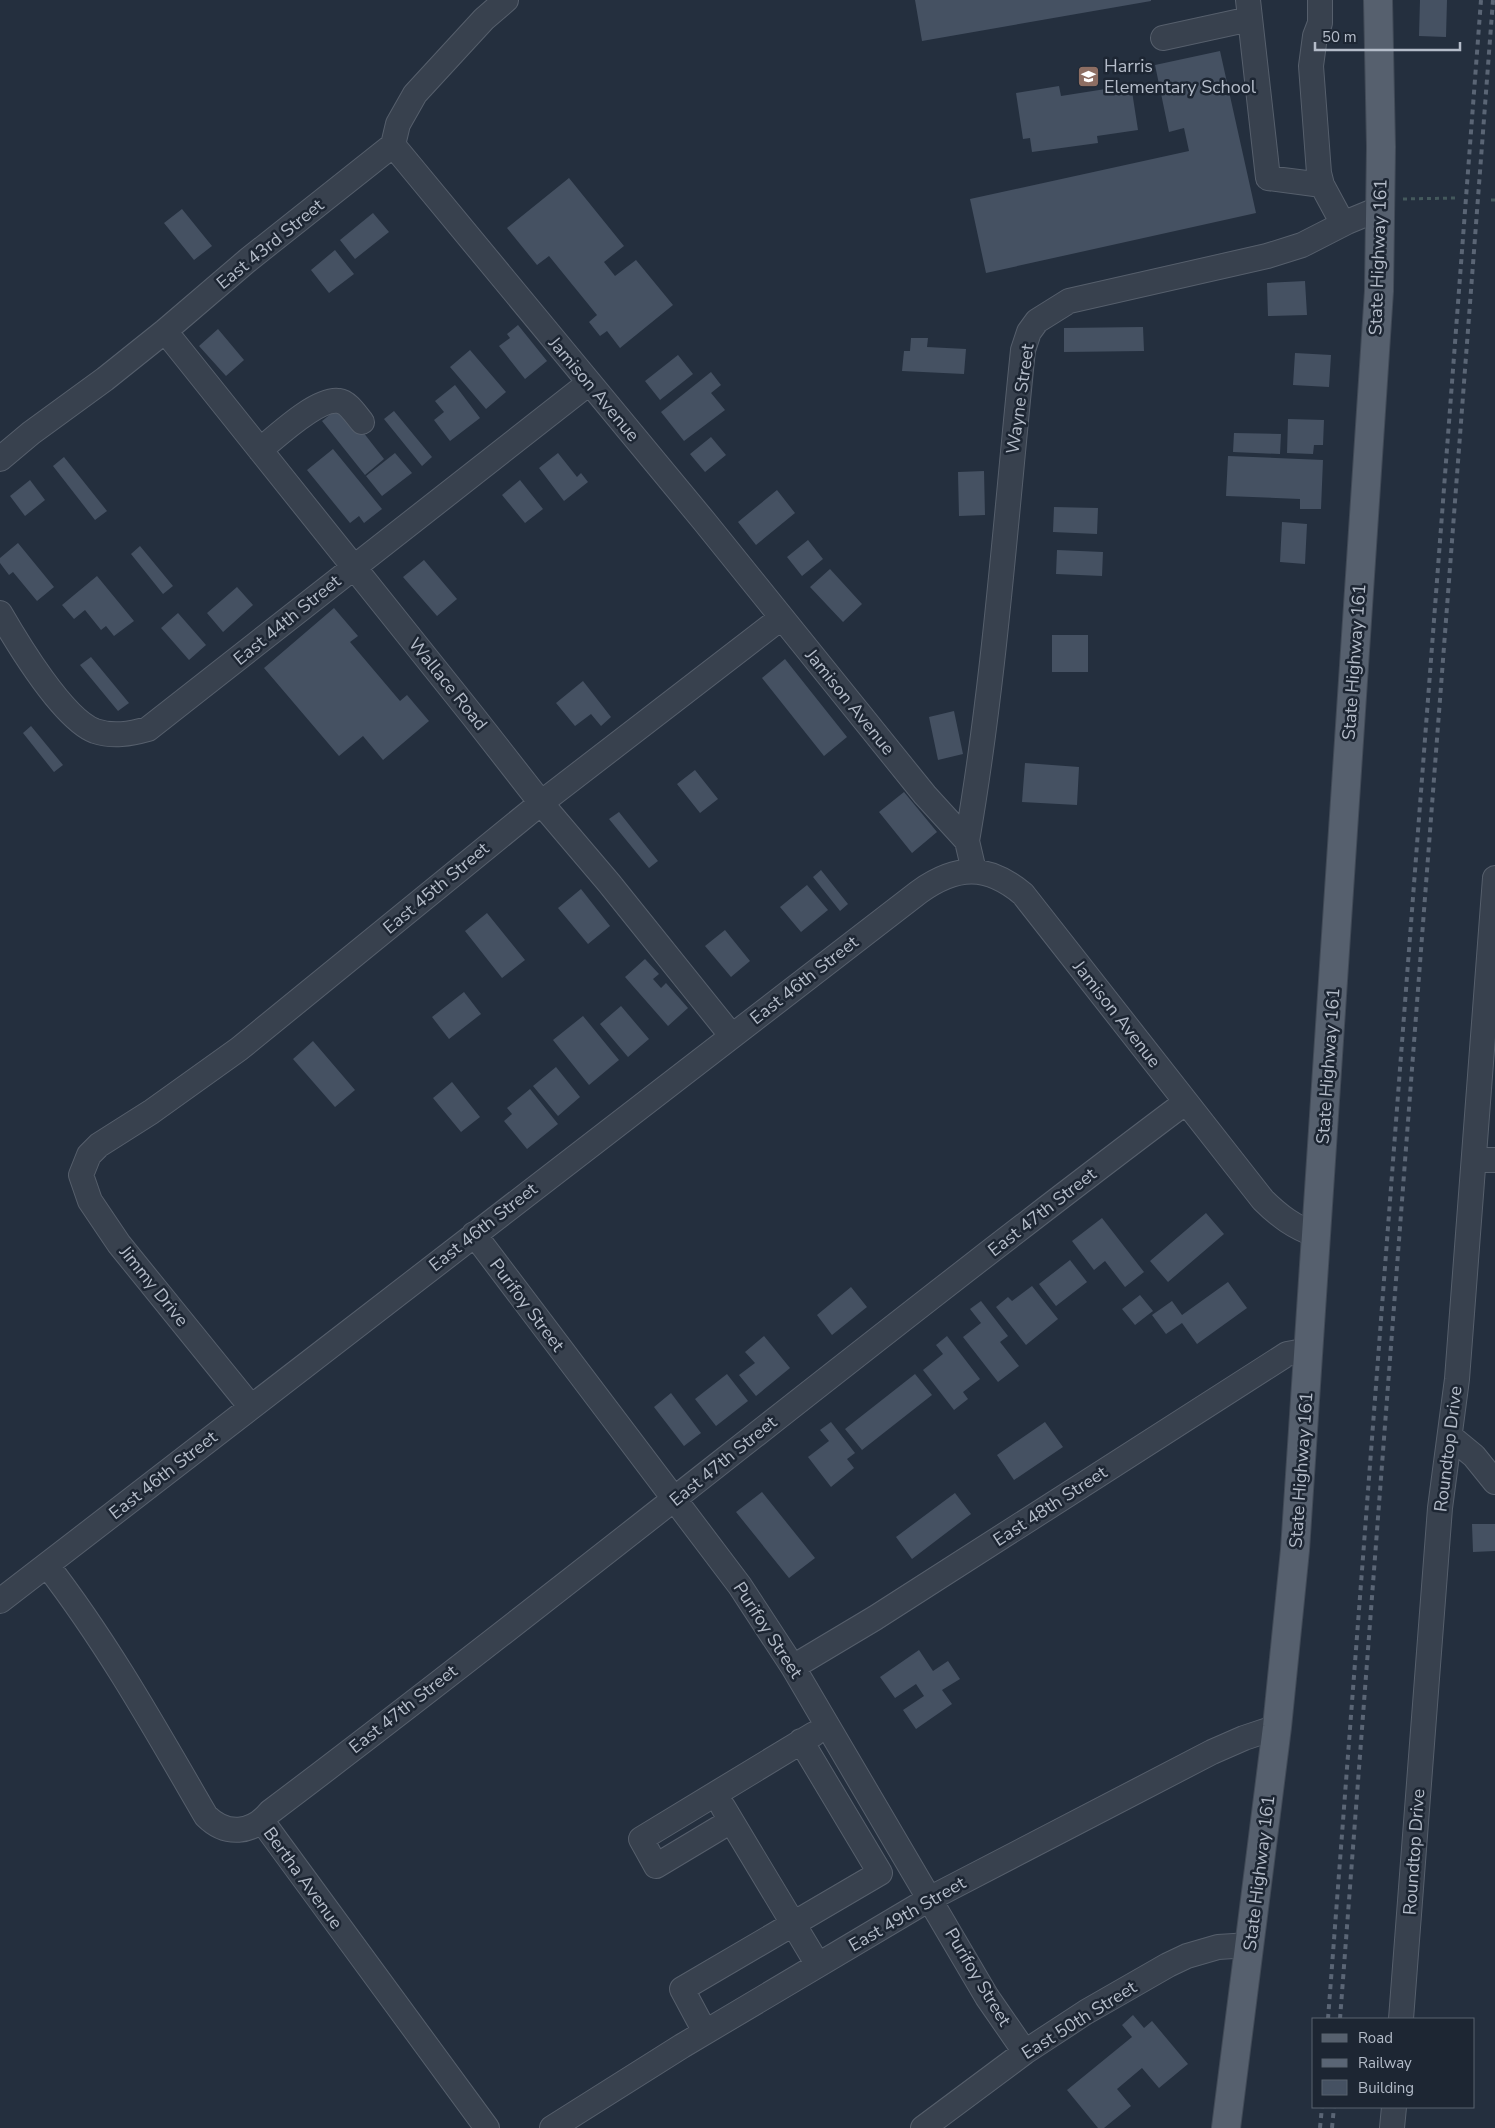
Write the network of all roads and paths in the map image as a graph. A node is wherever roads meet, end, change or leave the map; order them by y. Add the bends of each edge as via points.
1 (506, 0) edge
2 (1320, 0) edge
3 (1378, 0) edge
4 (1249, 10) edge
5 (1163, 38) dead end
6 (393, 145) junction
7 (1322, 185) junction
8 (1455, 198) dead end
9 (1381, 203) junction
10 (1343, 224) junction
11 (165, 331) junction
12 (589, 383) junction
13 (362, 422) dead end
14 (260, 450) junction
15 (0, 459) edge
16 (353, 566) junction
17 (0, 613) edge
18 (781, 618) junction
19 (540, 803) junction
20 (967, 841) junction
21 (974, 871) junction
22 (1495, 878) edge
23 (731, 1035) junction
24 (1186, 1102) junction
25 (89, 1155) joint
26 (1485, 1159) edge
27 (474, 1234) junction
28 (1316, 1235) junction
29 (1309, 1350) junction
30 (251, 1407) junction
31 (1452, 1437) junction
32 (1495, 1482) edge
33 (676, 1499) junction
34 (47, 1565) junction
35 (0, 1601) edge
36 (792, 1667) junction
37 (1277, 1726) junction
38 (826, 1727) junction
39 (801, 1741) junction
40 (716, 1795) junction
41 (731, 1821) junction
42 (262, 1822) junction
43 (931, 1898) junction
44 (793, 1924) junction
45 (1250, 1945) junction
46 (818, 1965) junction
47 (1401, 2018) edge
48 (705, 2032) junction
49 (1025, 2052) junction
50 (1394, 2108) edge
51 (583, 2120) edge
52 (487, 2128) edge
53 (552, 2128) edge
54 (924, 2128) edge
55 (1226, 2128) edge
56 (1392, 2128) edge

1 - 6 street via 484,19 415,94 398,124
2 - 7 street via 1320,23 1311,66
3 - 9 main road, State Highway 161
4 - 5 street
4 - 7 street via 1268,178
6 - 11 street, East 43rd Street via 248,260
6 - 12 street, Jamison Avenue
7 - 10 street
8 - 9 path
9 - 10 street, Wayne Street
9 - 28 main road, State Highway 161 via 1379,291
10 - 20 street, Wayne Street via 1302,245 1267,256 1069,301 1037,321 1029,332 1023,350 994,649
11 - 14 street, Wallace Road
11 - 15 street, East 43rd Street
12 - 16 street, East 44th Street
12 - 18 street, Jamison Avenue
13 - 14 street via 344,403 329,402 314,409
14 - 16 street, Wallace Road
16 - 17 street, East 44th Street via 163,719 148,729 130,734 112,735 95,731 79,722 50,689
16 - 19 street, Wallace Road
18 - 19 street, East 45th Street
18 - 20 street, Jamison Avenue via 925,795
19 - 23 street, Wallace Road
19 - 25 street, East 45th Street via 239,1049
20 - 21 street, Jamison Avenue
21 - 23 street, East 46th Street via 954,873 935,880
21 - 24 street, Jamison Avenue via 1008,882 1023,894
22 - 26 street, Roundtop Drive
23 - 27 street, East 46th Street
24 - 28 street, Jamison Avenue via 1262,1200 1296,1228
24 - 33 street, East 47th Street via 914,1309
25 - 30 street, Jimmy Drive via 81,1176 90,1201 120,1244
26 - 31 street, Roundtop Drive
27 - 30 street, East 46th Street
27 - 33 street, Purifoy Street
28 - 29 main road, State Highway 161
29 - 36 street, East 48th Street via 1287,1354 876,1618
29 - 37 main road, State Highway 161 via 1295,1550
30 - 34 street, East 46th Street
31 - 32 street via 1474,1456
31 - 47 street, Roundtop Drive via 1440,1508
33 - 36 street, Purifoy Street via 740,1586
33 - 42 street, East 47th Street via 270,1812
34 - 35 street, East 46th Street
34 - 42 street, Bertha Avenue via 121,1669 206,1816 228,1831
36 - 38 street, Purifoy Street
37 - 43 street, East 49th Street via 1212,1752
37 - 45 main road, State Highway 161
38 - 39 street
38 - 43 street, Purifoy Street
39 - 40 street
39 - 44 street via 880,1873
40 - 41 street
40 - 41 street via 640,1839 656,1866
41 - 44 street
42 - 52 street, Bertha Avenue
43 - 46 street, East 49th Street
43 - 49 street, Purifoy Street via 987,1997
44 - 46 street
44 - 48 street via 682,1990
45 - 49 street, East 50th Street via 1218,1947 1168,1965
45 - 55 main road, State Highway 161
46 - 48 street, East 49th Street
48 - 51 street, East 49th Street
49 - 54 street, East 50th Street
50 - 56 street
51 - 53 street, East 49th Street

